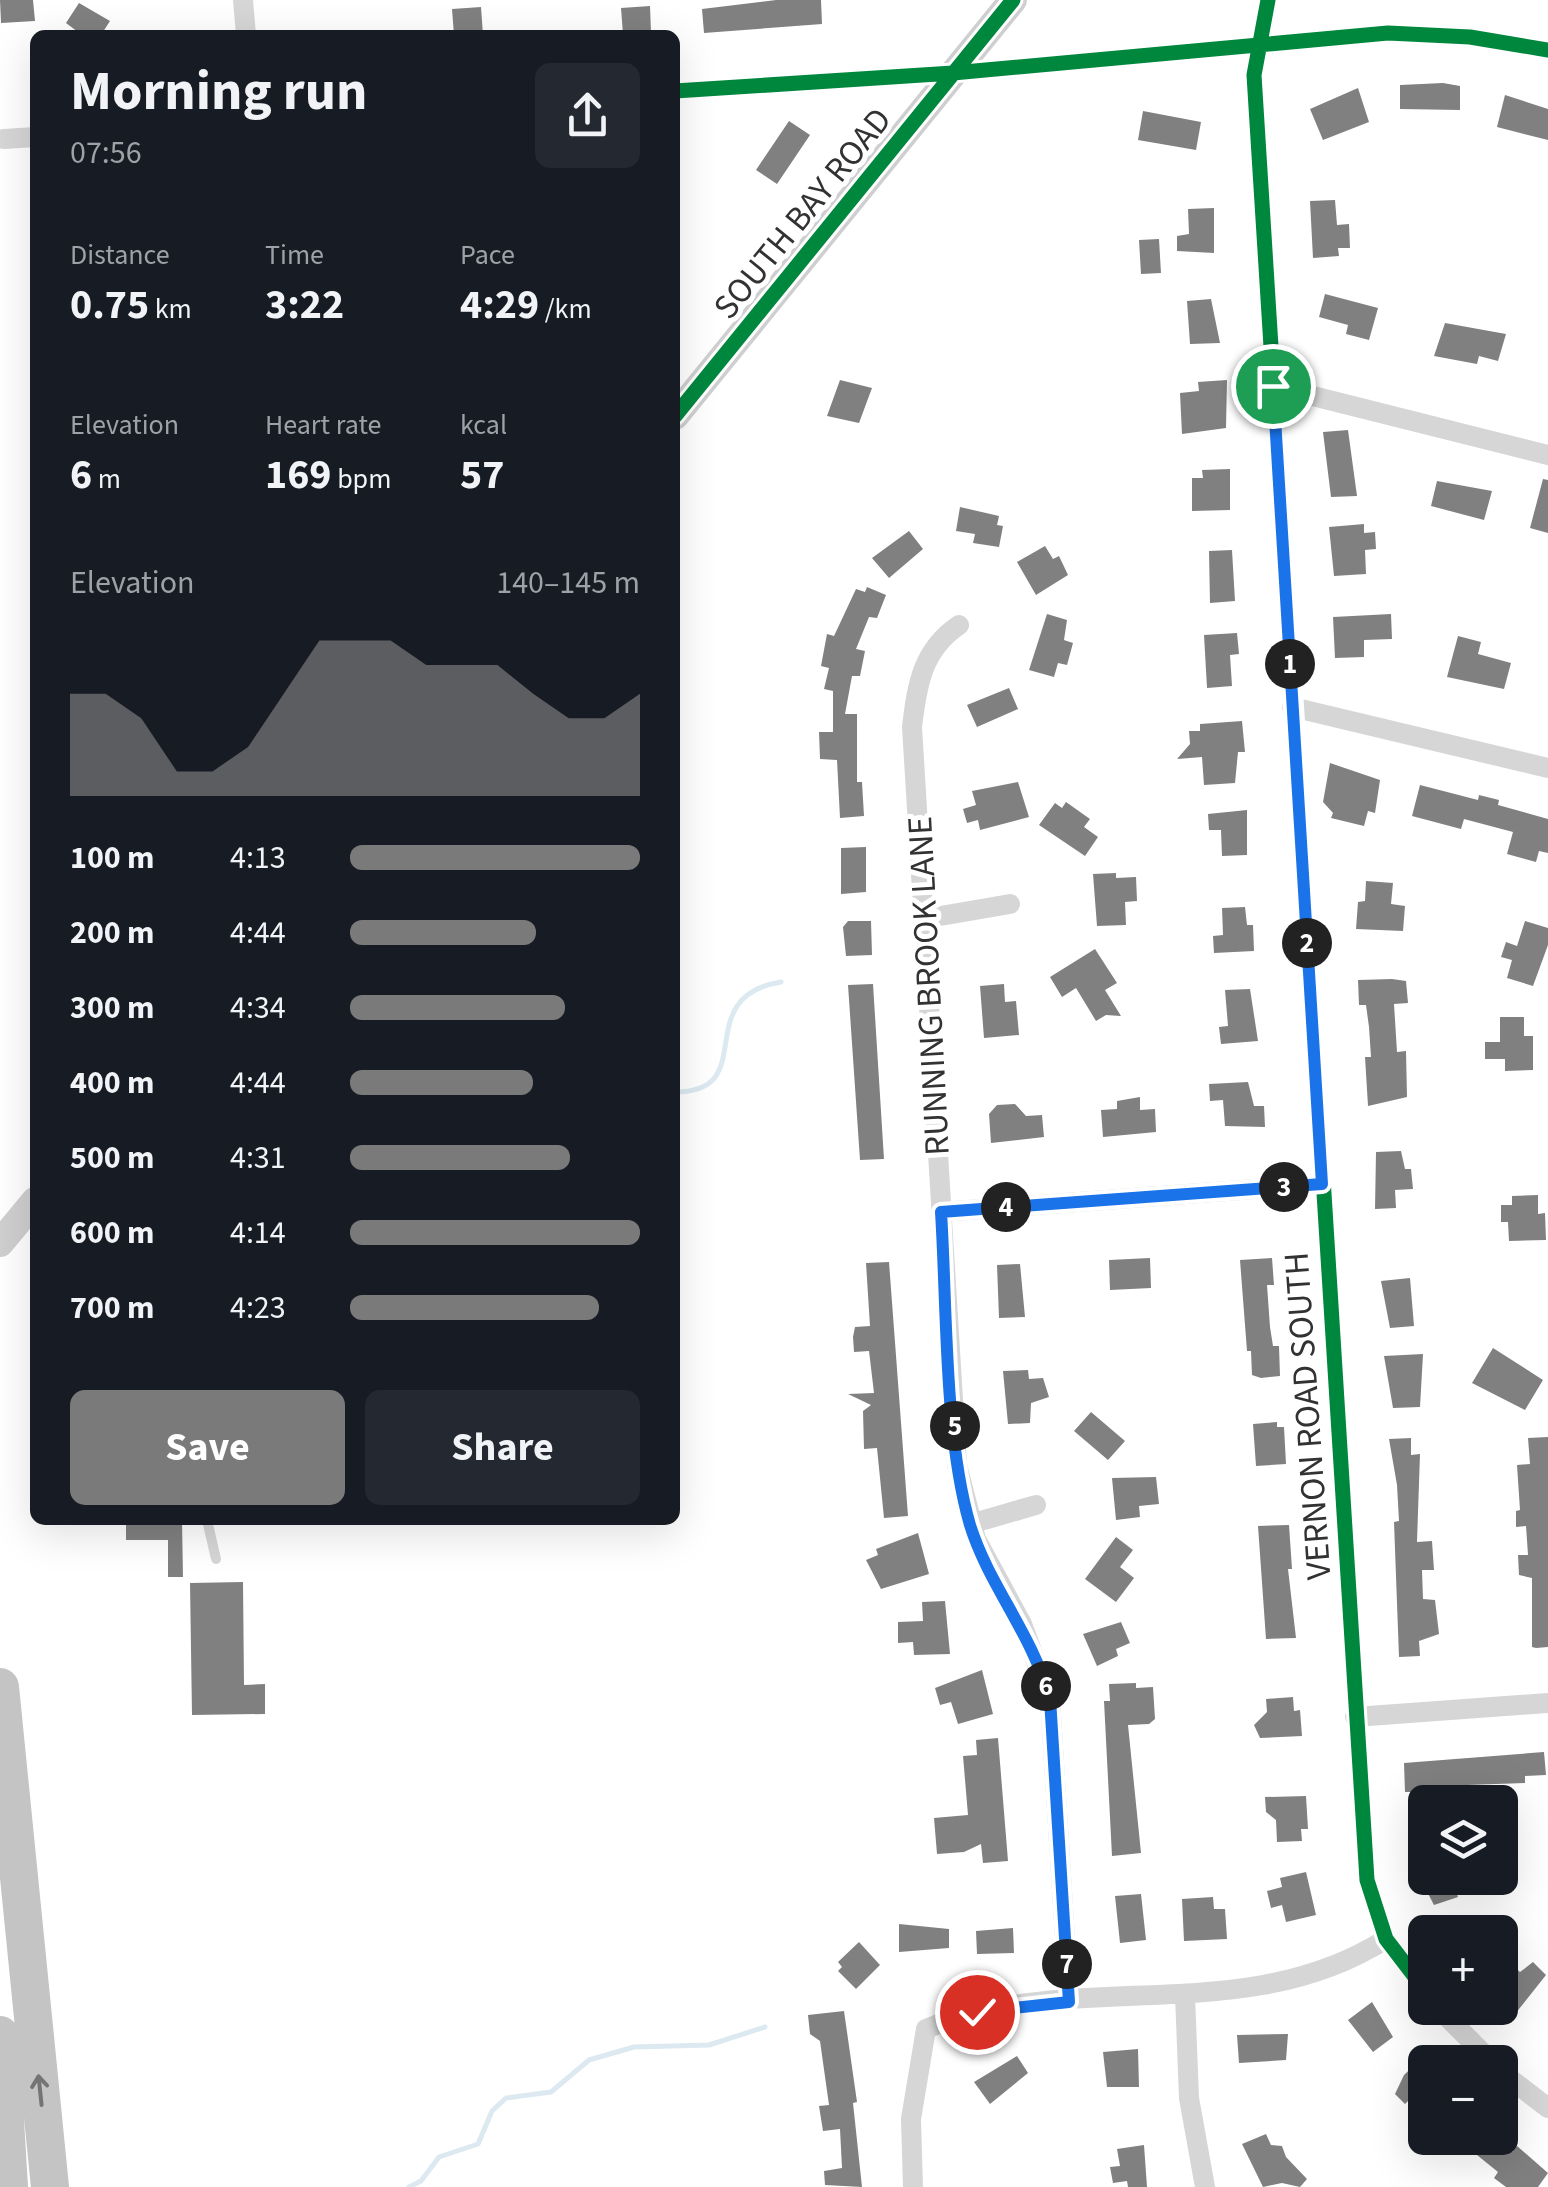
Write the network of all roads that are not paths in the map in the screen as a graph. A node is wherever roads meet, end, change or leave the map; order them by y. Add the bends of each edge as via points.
1 (243, 0) edge
2 (1012, 0) edge
3 (1268, 0) edge
4 (246, 30) edge
5 (1258, 43) junction
6 (1548, 50) edge
7 (953, 73) junction
8 (680, 90) edge
9 (30, 137) edge
10 (4, 139) dead end
11 (1273, 386) junction
12 (680, 410) edge
13 (1548, 454) edge
14 (959, 624) dead end
15 (1292, 706) junction
16 (1548, 768) edge
17 (1010, 904) dead end
18 (923, 919) junction
19 (1322, 1184) junction
20 (30, 1207) edge
21 (941, 1212) junction
22 (0, 1243) edge
23 (1036, 1505) dead end
24 (970, 1524) junction
25 (208, 1525) edge
26 (216, 1559) dead end
27 (0, 1687) edge
28 (1548, 1703) edge
29 (1355, 1717) junction
30 (1386, 1938) junction
31 (1408, 1967) edge
32 (1185, 1995) junction
33 (1069, 2002) junction
34 (1455, 2025) edge
35 (0, 2034) edge
36 (1475, 2045) edge
37 (1518, 2083) edge
38 (1546, 2102) edge
39 (9, 2187) edge
40 (50, 2187) edge
41 (913, 2187) edge
42 (1205, 2187) edge

1 - 4 street
2 - 7 street, SOUTH BAY ROAD
3 - 5 street, VERNON ROAD SOUTH
5 - 6 street via 1388,33
5 - 7 street
5 - 11 street, VERNON ROAD SOUTH via 1254,76
7 - 8 street
7 - 12 street, SOUTH BAY ROAD
9 - 10 street
11 - 13 street
11 - 15 street, VERNON ROAD SOUTH
14 - 18 street, RUNNING BROOK LANE via 928,654 916,687 912,727
15 - 16 street
15 - 19 street, VERNON ROAD SOUTH
17 - 18 street
18 - 21 street, RUNNING BROOK LANE
19 - 21 street
19 - 29 street, VERNON ROAD SOUTH
20 - 22 street
21 - 24 street, RUNNING BROOK LANE via 957,1465
23 - 24 street
24 - 33 street, RUNNING BROOK LANE via 1034,1650 1050,1699
25 - 26 lane
40 -> 27 highway
28 - 29 street
29 - 30 street, VERNON ROAD SOUTH via 1368,1880
30 - 31 street, VERNON ROAD SOUTH
30 - 32 street via 1316,1975
32 - 33 street
32 - 42 street via 1189,2098
33 - 41 street via 977,2012 926,2030 910,2119
34 - 36 street
35 - 39 highway
37 - 38 street

